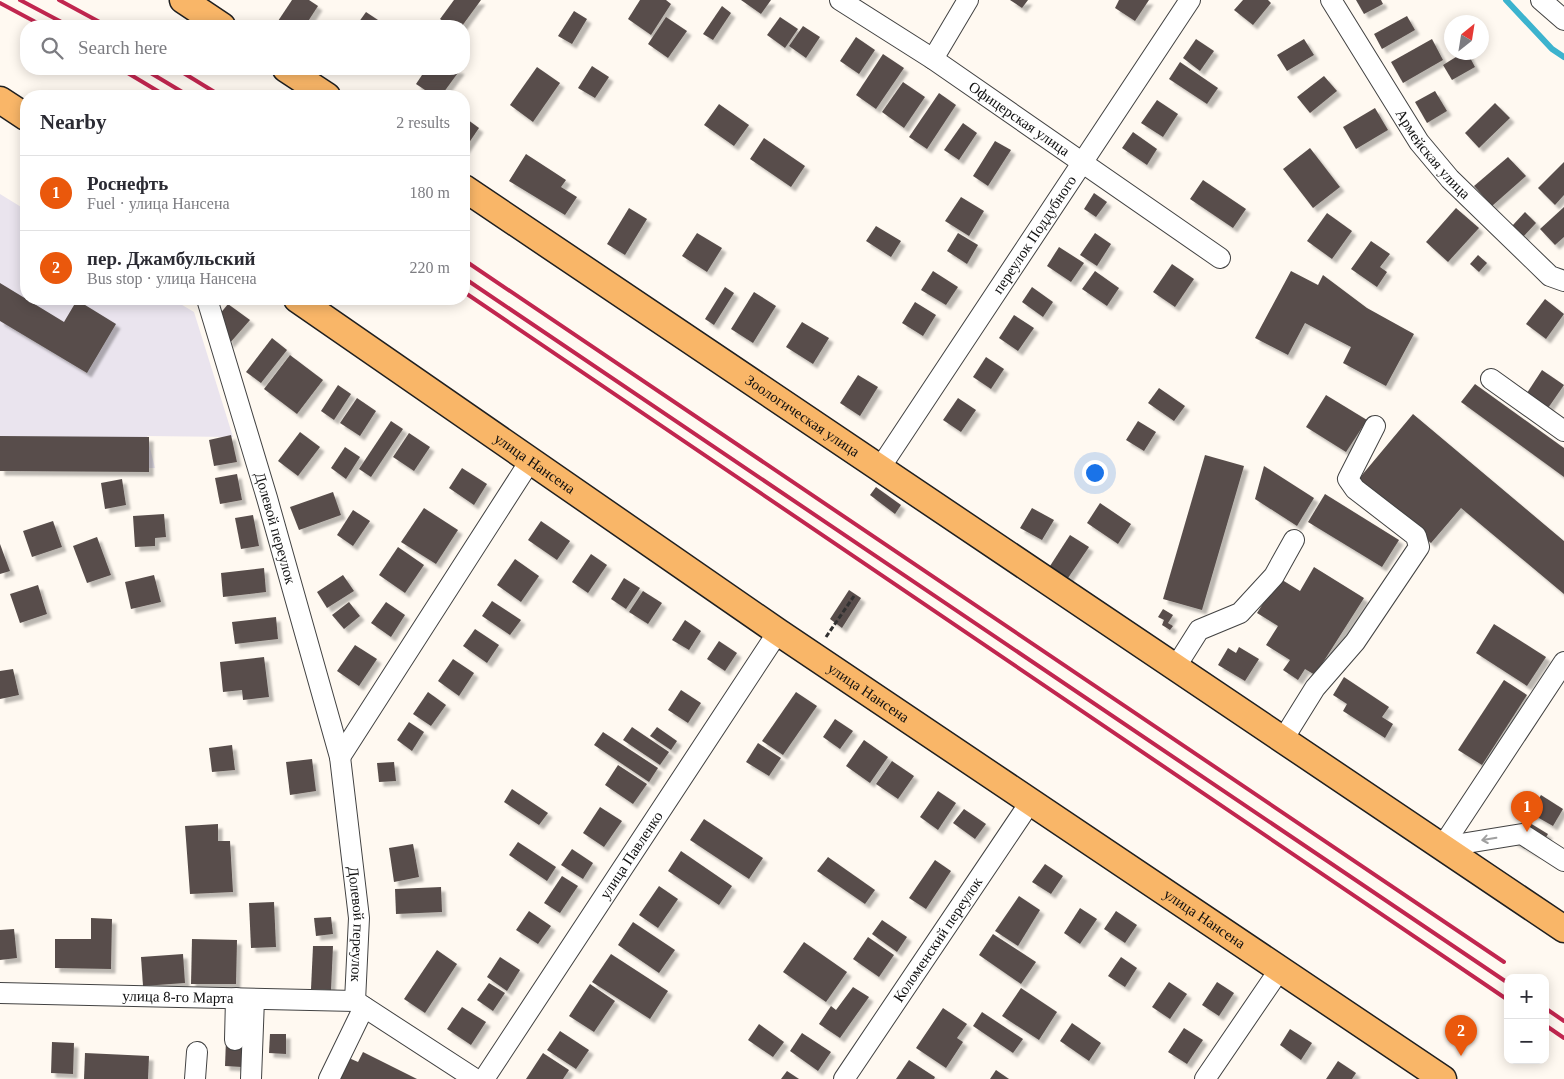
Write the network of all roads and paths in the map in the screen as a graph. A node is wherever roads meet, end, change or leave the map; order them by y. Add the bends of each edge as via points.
1 (183, 0) edge
2 (840, 0) edge
3 (968, 0) edge
4 (1190, 0) edge
5 (1331, 0) edge
6 (1541, 0) edge
7 (213, 20) edge
8 (1564, 20) edge
9 (933, 59) junction
10 (295, 75) edge
11 (318, 90) edge
12 (0, 100) edge
13 (20, 113) edge
14 (1081, 163) junction
15 (470, 192) edge
16 (1220, 258) dead end
17 (1564, 282) edge
18 (209, 305) edge
19 (306, 305) edge
20 (1491, 379) dead end
21 (1376, 426) dead end
22 (1564, 431) edge
23 (530, 461) junction
24 (880, 468) junction
25 (1294, 540) dead end
26 (854, 596) dead end
27 (838, 619) dead end
28 (778, 632) junction
29 (1564, 662) edge
30 (1175, 668) junction
31 (1282, 741) junction
32 (340, 757) junction
33 (1031, 800) junction
34 (1442, 847) junction
35 (1564, 861) edge
36 (1564, 929) edge
37 (1280, 969) junction
38 (0, 993) edge
39 (245, 999) junction
40 (359, 1004) junction
41 (235, 1040) dead end
42 (196, 1052) dead end
43 (195, 1079) edge
44 (251, 1079) edge
45 (329, 1079) edge
46 (475, 1079) edge
47 (484, 1079) edge
48 (844, 1079) edge
49 (1205, 1079) edge
50 (1443, 1079) edge

1 - 7 main road
2 - 9 street, Офицерская улица
3 - 9 street
4 - 14 street, переулок Поддубного
5 - 17 street, Армейская улица via 1419,142 1450,179 1550,276
6 - 8 street
9 - 14 street, Офицерская улица
10 - 11 main road
12 - 13 main road
14 - 16 street, Офицерская улица
14 - 24 street, переулок Поддубного
15 - 24 main road, Зоологическая улица
18 - 32 street, Долевой переулок
19 - 23 main road, улица Нансена
20 - 22 street
21 - 31 street via 1348,479 1355,489 1416,536 1419,547 1355,642 1316,688
23 - 28 main road, улица Нансена
23 - 32 street
24 - 30 main road, Зоологическая улица
25 - 30 street via 1274,576 1246,607 1240,613 1200,630
26 - 27 path
28 - 33 main road, улица Нансена
28 - 47 street, улица Павленко
29 - 34 street
30 - 31 main road
31 - 34 main road
32 - 40 street, Долевой переулок via 359,918
33 - 37 main road, улица Нансена
33 - 48 street, Коломенский переулок
35 -> 34 street via 1522,834
34 - 36 main road
37 - 49 street
37 - 50 main road, улица Нансена
38 - 39 street, улица 8-го Марта
39 - 40 street, улица 8-го Марта
39 - 41 street
39 - 44 street
40 - 45 street
40 - 46 street
42 - 43 street

